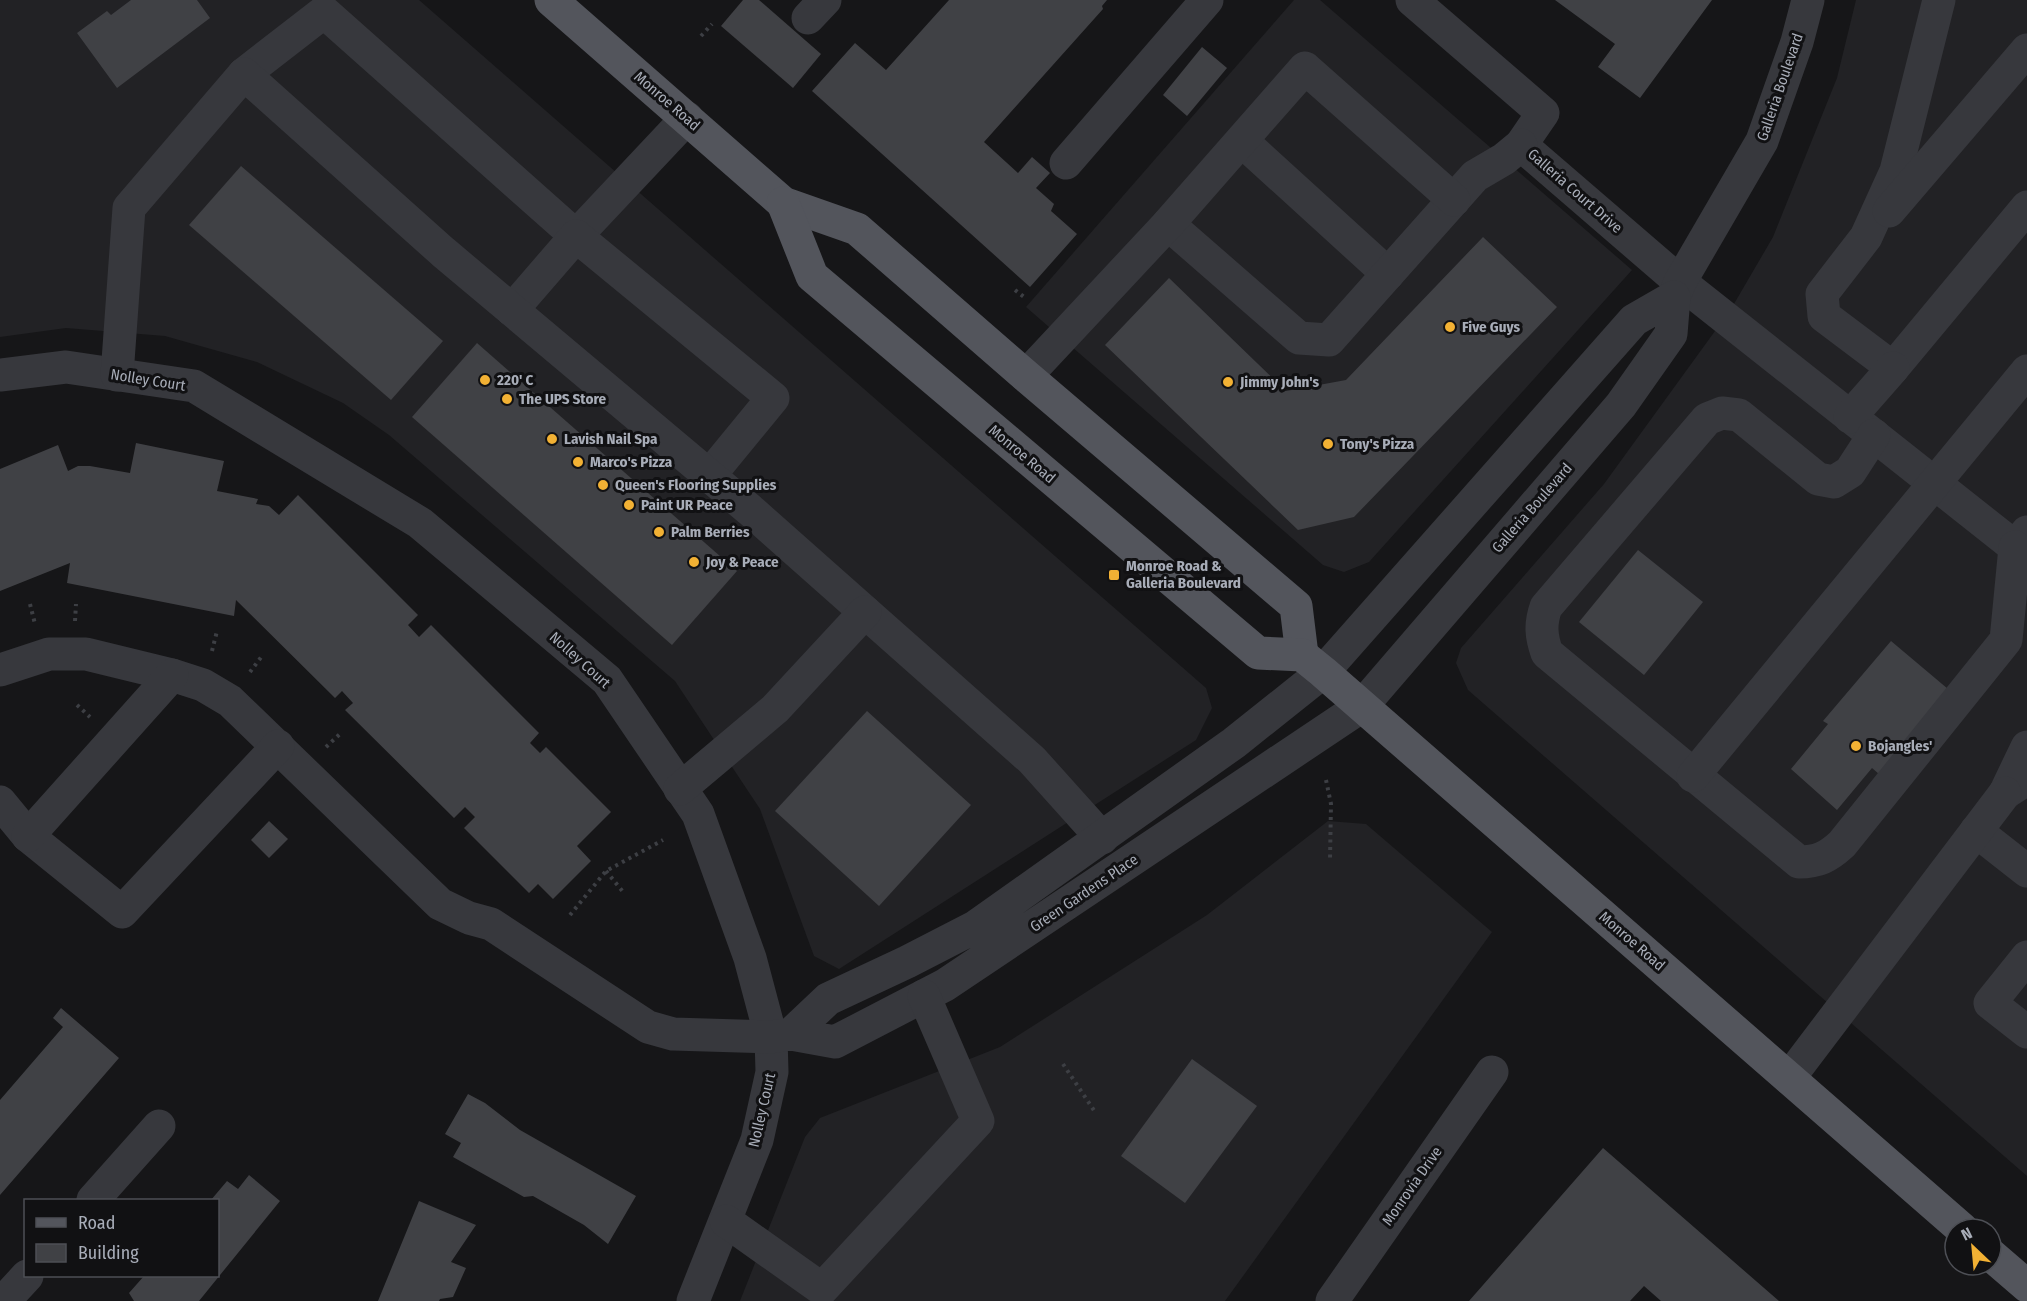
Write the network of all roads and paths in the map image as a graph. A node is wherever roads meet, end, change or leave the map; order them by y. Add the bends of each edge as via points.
1 (551, 0) edge
2 (1208, 0) edge
3 (1412, 0) edge
4 (1808, 0) edge
5 (1939, 0) edge
6 (712, 24) dead end
7 (701, 36) dead end
8 (2027, 50) edge
9 (244, 74) junction
10 (687, 118) junction
11 (1242, 141) junction
12 (1521, 145) junction
13 (1066, 164) dead end
14 (1454, 200) junction
15 (783, 203) junction
16 (2027, 207) edge
17 (1168, 224) junction
18 (576, 236) junction
19 (1866, 237) junction
20 (1388, 274) junction
21 (1677, 289) junction
22 (1015, 290) dead end
23 (1024, 297) dead end
24 (512, 310) junction
25 (1893, 368) junction
26 (2027, 371) edge
27 (0, 375) edge
28 (117, 375) junction
29 (1026, 376) junction
30 (1862, 426) junction
31 (709, 476) junction
32 (1935, 484) junction
33 (2021, 540) edge
34 (865, 612) junction
35 (1312, 663) junction
36 (0, 670) edge
37 (172, 675) junction
38 (1362, 706) junction
39 (278, 746) junction
40 (2027, 747) edge
41 (1693, 776) junction
42 (1326, 780) dead end
43 (2016, 786) edge
44 (681, 789) junction
45 (0, 802) edge
46 (1976, 831) junction
47 (28, 836) junction
48 (1102, 838) junction
49 (663, 840) dead end
50 (1330, 860) dead end
51 (606, 871) junction
52 (2027, 871) edge
53 (624, 893) dead end
54 (570, 915) dead end
55 (2027, 957) edge
56 (924, 996) junction
57 (2027, 1032) edge
58 (781, 1036) junction
59 (1063, 1064) dead end
60 (1492, 1072) dead end
61 (1789, 1078) junction
62 (1095, 1112) dead end
63 (159, 1126) dead end
64 (94, 1199) edge
65 (1948, 1217) edge
66 (726, 1221) junction
67 (2003, 1265) edge
68 (25, 1277) edge
69 (2027, 1286) edge
70 (829, 1295) edge
71 (4, 1301) edge
72 (693, 1301) edge
73 (1332, 1301) edge

1 - 10 main road, Monroe Road
2 - 13 street
3 - 12 street, Galleria Court Drive via 1543,112
4 - 21 street, Galleria Boulevard via 1762,141
5 - 19 street via 1896,171
6 - 7 path
8 - 19 street
9 - 18 street via 324,12
9 - 24 street
9 - 28 street via 129,208
10 - 15 main road, Monroe Road
10 - 18 street
11 - 14 street via 1305,68
11 - 17 street
11 - 20 street
12 - 14 street via 1475,176
12 - 21 street, Galleria Court Drive
14 - 20 street
15 - 29 main road, Monroe Road via 857,229
15 - 35 main road, Monroe Road via 812,276 1258,653
16 - 25 street
17 - 20 street via 1299,338 1329,340
17 - 29 street
18 - 24 street
18 - 31 street via 773,398
19 - 25 street via 1822,294 1824,316
21 - 30 street, Galleria Court Drive
21 - 35 street, Galleria Boulevard via 1634,320
21 - 38 street, Galleria Boulevard via 1671,334 1620,405
22 - 23 path
24 - 31 street
25 - 30 street
26 - 32 street
27 - 28 street, Nolley Court via 66,367
28 - 44 street, Nolley Court via 194,386 420,523 607,680
29 - 35 main road, Monroe Road via 1296,606
30 - 32 street, Galleria Court Drive
30 - 41 street via 1850,472 1834,482 1818,479 1739,415 1722,413 1707,419 1546,607 1541,622 1546,653
31 - 34 street
32 - 33 street, Galleria Court Drive
32 - 41 street
33 - 41 street via 2006,640 1828,857 1799,862
34 - 44 street via 775,709
34 - 48 street via 1032,759
35 - 38 main road, Monroe Road
35 - 48 street via 1234,742
36 - 37 street, Green Gardens Place via 50,654 86,654
37 - 39 street, Green Gardens Place via 203,685 230,700
37 - 47 street
38 - 56 street, Green Gardens Place
38 - 61 main road, Monroe Road
39 - 47 street via 122,912
39 - 58 street, Green Gardens Place via 440,904 491,924 648,1027 673,1034
40 - 43 street
42 - 50 path via 1331,804
43 - 46 street
44 - 58 street, Nolley Court via 698,814
45 - 47 street
46 - 52 street
46 - 61 street
48 - 58 street via 975,927 828,999
49 - 51 path
51 - 53 path
51 - 54 path
55 - 57 street via 1990,1003
56 - 58 street, Green Gardens Place via 834,1042
56 - 70 street via 978,1121
58 - 66 street, Nolley Court via 757,1140
59 - 62 path
60 - 73 street, Monrovia Drive
61 - 65 main road, Monroe Road
63 - 64 street
66 - 70 street
66 - 72 street, Nolley Court
67 - 69 main road
68 - 71 street

